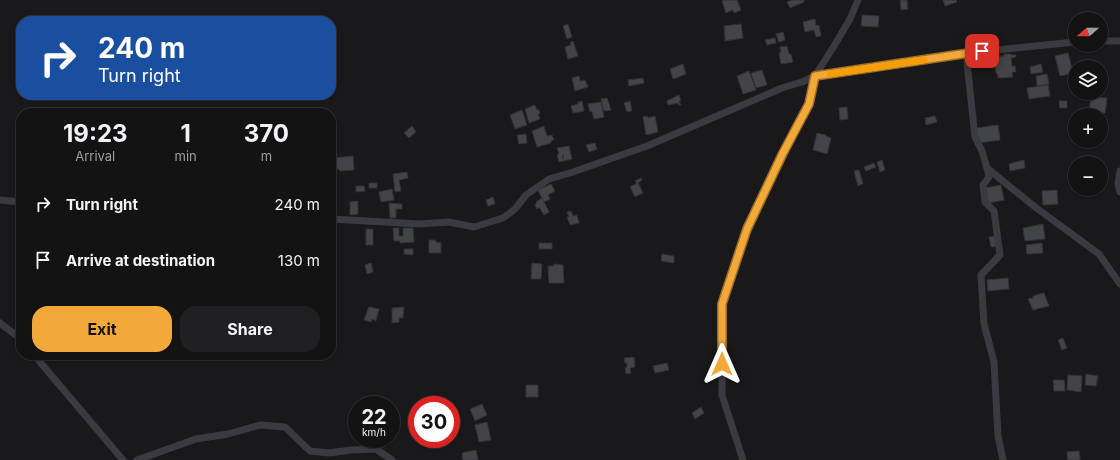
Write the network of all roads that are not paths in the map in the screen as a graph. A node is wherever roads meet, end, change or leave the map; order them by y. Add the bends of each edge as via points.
1 (858, 0) edge
2 (1120, 40) edge
3 (1108, 41) edge
4 (1068, 43) edge
5 (966, 53) junction
6 (815, 76) junction
7 (987, 168) junction
8 (1120, 171) edge
9 (1120, 192) edge
10 (0, 200) edge
11 (16, 202) edge
12 (336, 219) edge
13 (1120, 284) edge
14 (0, 323) edge
15 (16, 335) edge
16 (38, 360) edge
17 (123, 460) edge
18 (137, 460) edge
19 (392, 460) edge
20 (743, 460) edge
21 (1004, 460) edge

1 - 6 street via 850,19
2 - 3 street
4 - 5 street
5 - 6 street
5 - 7 street via 975,137
6 - 12 street via 647,146 549,179 526,195 515,209 503,218 474,227 449,222 419,224
6 - 20 street via 809,104 747,229 722,304 722,394
7 - 13 street via 1099,254
7 - 21 street via 989,177 982,185 985,202 994,211 1000,255 981,274 984,324 994,362 998,436
8 - 9 street
10 - 11 street
14 - 15 street
16 - 17 street
18 - 19 street via 196,439 260,425 285,427 310,451 329,454 376,449

